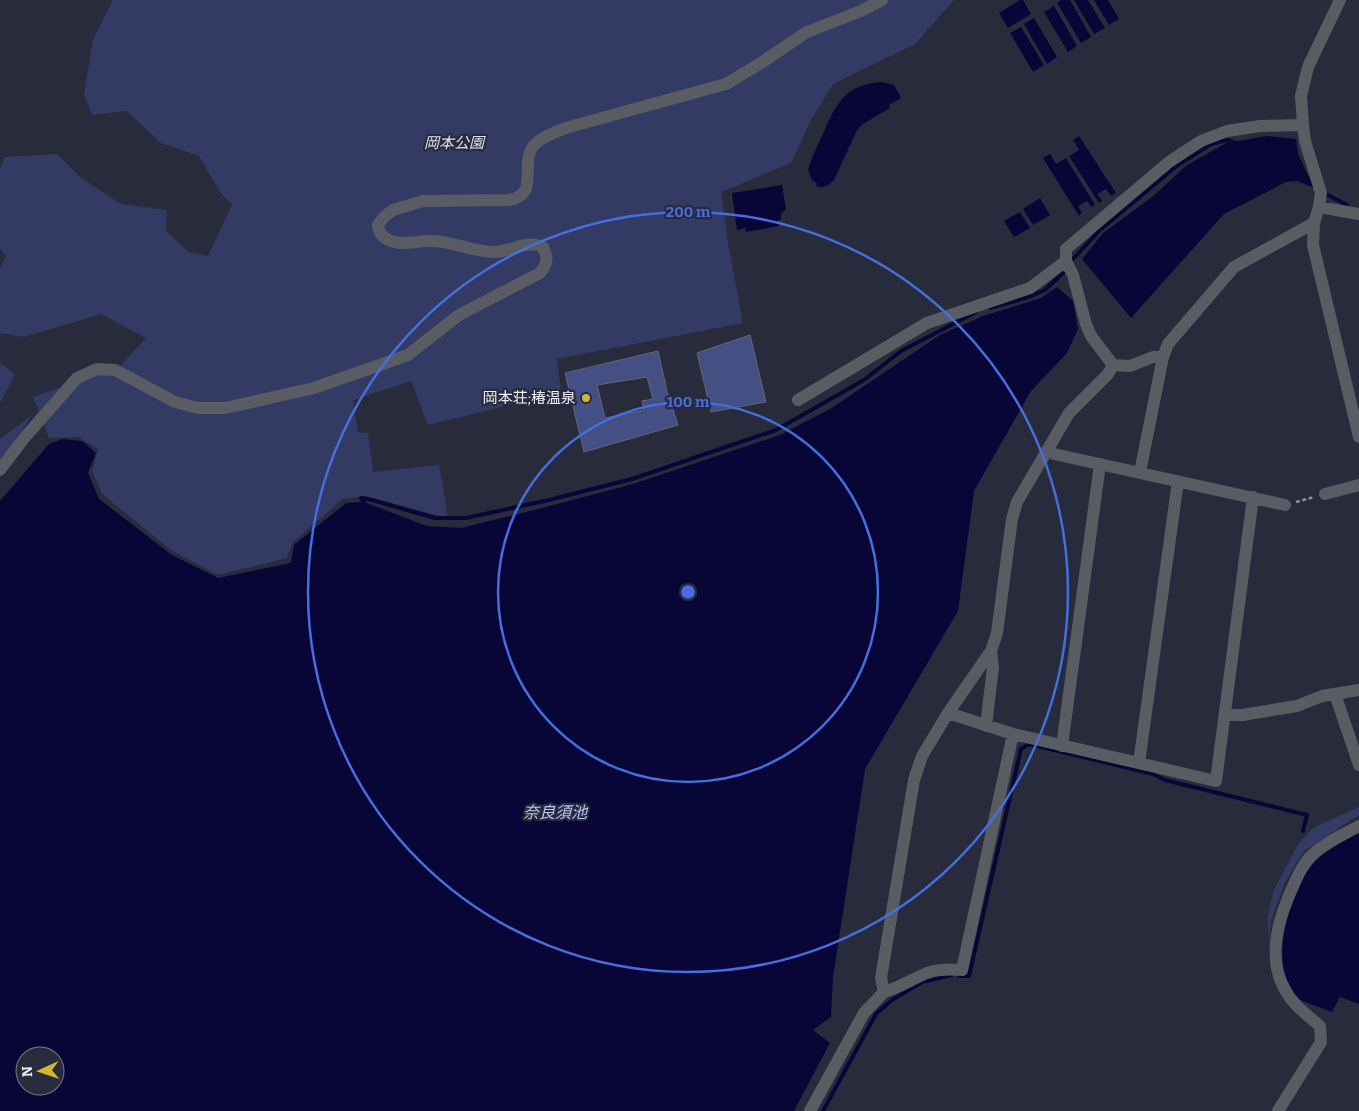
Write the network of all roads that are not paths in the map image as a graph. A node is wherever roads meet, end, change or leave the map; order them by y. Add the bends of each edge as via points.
1 (882, 0) edge
2 (1340, 0) edge
3 (1303, 125) junction
4 (1319, 207) junction
5 (1359, 214) edge
6 (1314, 223) junction
7 (1066, 261) junction
8 (1163, 357) junction
9 (1113, 365) junction
10 (798, 400) dead end
11 (1359, 438) edge
12 (1048, 449) junction
13 (1100, 464) junction
14 (0, 470) edge
15 (1140, 472) junction
16 (1178, 481) junction
17 (1359, 485) edge
18 (1326, 494) road end
19 (1253, 497) junction
20 (1285, 505) road end
21 (991, 651) junction
22 (1359, 690) edge
23 (1335, 694) junction
24 (948, 713) junction
25 (1225, 715) junction
26 (986, 726) junction
27 (1013, 734) junction
28 (1062, 746) junction
29 (1138, 764) junction
30 (1359, 766) edge
31 (1359, 826) edge
32 (884, 992) junction
33 (810, 1111) edge
34 (1278, 1111) edge

1 - 14 street via 807,32 726,84 568,127 550,135 530,151 527,184 519,198 423,201 393,210 378,225 382,238 393,242 407,244 430,240 493,252 533,244 543,247 548,261 540,273 459,315 408,355 314,388 225,408 198,408 175,402 115,370 97,369 77,378
2 - 3 street via 1308,67 1301,96
3 - 4 street via 1321,193
3 - 7 street via 1227,131 1200,141 1169,162 1066,249
4 - 5 street
4 - 6 street
6 - 8 street via 1234,267 1168,344
6 - 11 street via 1313,245
7 - 9 street via 1091,336
7 - 10 street via 1030,288 927,323
8 - 9 street via 1152,357 1130,366
8 - 15 street
9 - 12 street via 1069,413
12 - 13 street via 1054,454
12 - 21 street via 1017,502 1012,519 997,633
13 - 15 street
13 - 28 street
15 - 16 street
16 - 19 street
16 - 29 street
17 - 18 street
19 - 20 street
19 - 25 street
21 - 24 street
21 - 26 street via 993,667
22 - 23 street
23 - 25 street via 1298,706
23 - 30 street
24 - 26 street
24 - 32 street via 922,756 914,780 881,978
25 - 29 street via 1216,782
26 - 27 street
27 - 28 street
27 - 32 street via 962,970 929,972
28 - 29 street
31 - 34 street via 1311,856 1302,868 1280,917 1276,946 1278,975 1289,997 1320,1026 1321,1042
32 - 33 street via 864,1013

